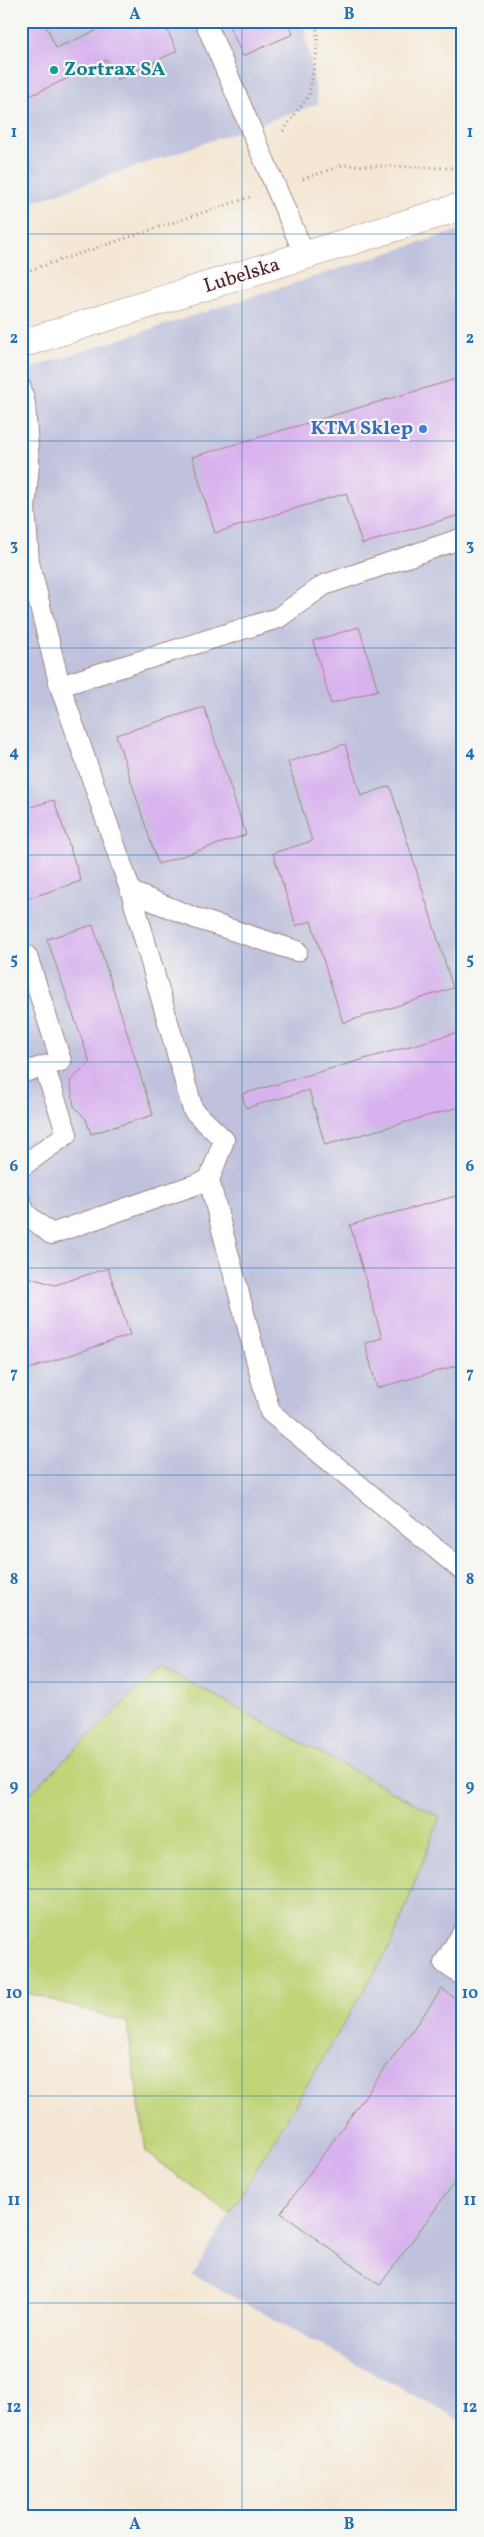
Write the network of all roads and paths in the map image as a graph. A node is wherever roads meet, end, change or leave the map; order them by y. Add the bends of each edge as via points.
1 (205, 21) edge
2 (316, 21) edge
3 (264, 158) junction
4 (463, 166) edge
5 (276, 188) junction
6 (463, 206) edge
7 (305, 256) junction
8 (21, 273) edge
9 (21, 344) edge
10 (21, 388) edge
11 (463, 538) edge
12 (60, 686) junction
13 (131, 892) junction
14 (297, 951) dead end
15 (21, 958) edge
16 (44, 1066) junction
17 (21, 1073) edge
18 (21, 1167) edge
19 (209, 1180) junction
20 (21, 1202) edge
21 (463, 1571) edge
22 (463, 1932) edge
23 (463, 1976) edge

1 - 3 lane
2 - 3 path via 318,44 309,95
3 - 5 lane
4 - 5 path via 344,165
5 - 7 lane
5 - 8 path
6 - 7 street, Lubelska
7 - 9 street, Lubelska
10 - 12 lane via 29,464 25,508 29,562
11 - 12 lane via 324,585 278,618
12 - 13 lane
13 - 14 lane via 195,918
13 - 19 lane via 193,1110 224,1140
15 - 16 lane via 27,956 61,1060
16 - 17 lane
16 - 18 lane via 67,1134
19 - 20 lane via 51,1234 25,1213
19 - 21 lane via 270,1412
22 - 23 lane via 444,1963

